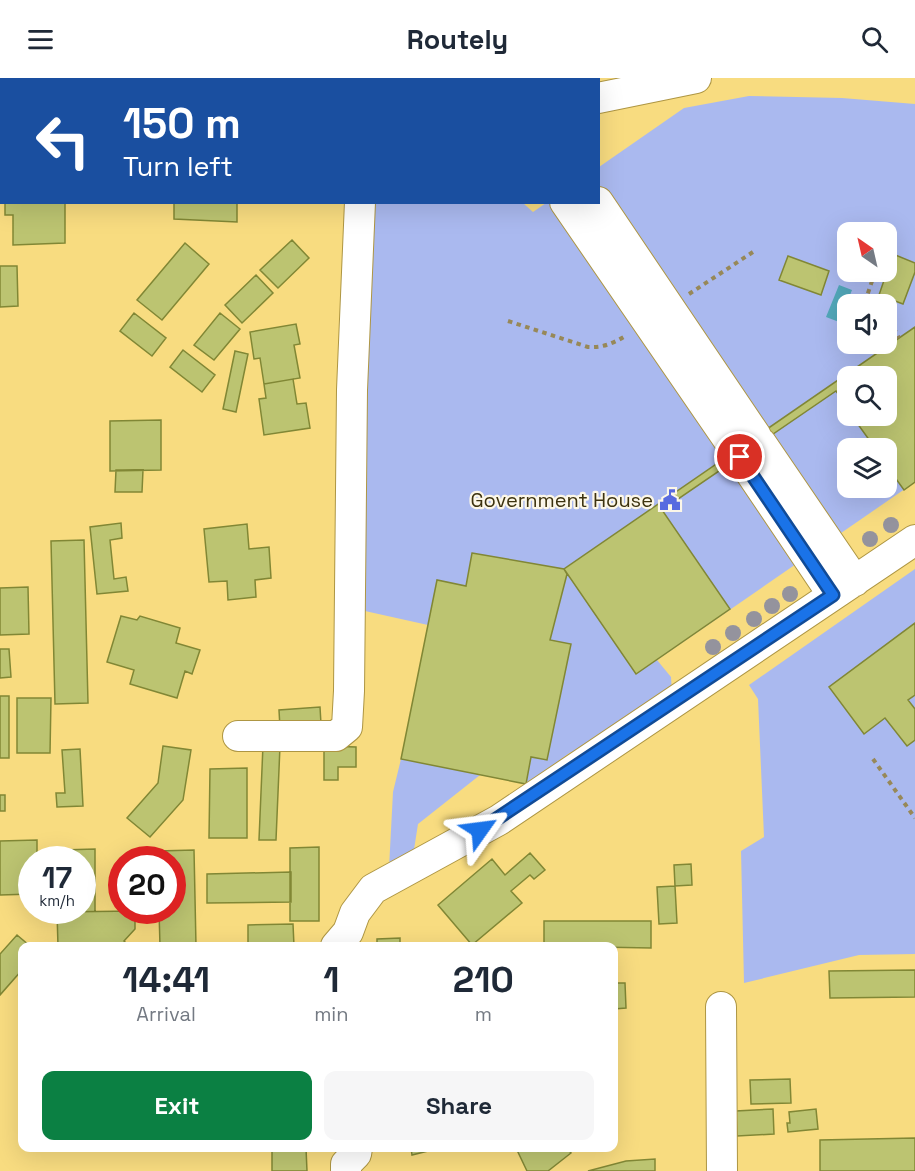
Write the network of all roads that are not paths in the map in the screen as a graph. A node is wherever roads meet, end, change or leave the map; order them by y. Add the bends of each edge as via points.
1 (696, 78) edge
2 (600, 98) edge
3 (360, 204) edge
4 (567, 204) edge
5 (599, 204) edge
6 (659, 315) junction
7 (915, 540) edge
8 (844, 588) junction
9 (238, 736) dead end
10 (345, 942) edge
11 (721, 1007) dead end
12 (333, 1152) edge
13 (356, 1152) edge
14 (334, 1171) edge
15 (346, 1171) edge
16 (722, 1171) edge

1 - 2 street
3 - 9 street via 352,390 347,727 336,736
4 - 6 street
5 - 6 street
6 - 8 street
7 - 8 street
8 - 10 street via 499,820 373,889 355,913
11 - 16 street
12 - 14 street
13 - 15 street via 346,1164

